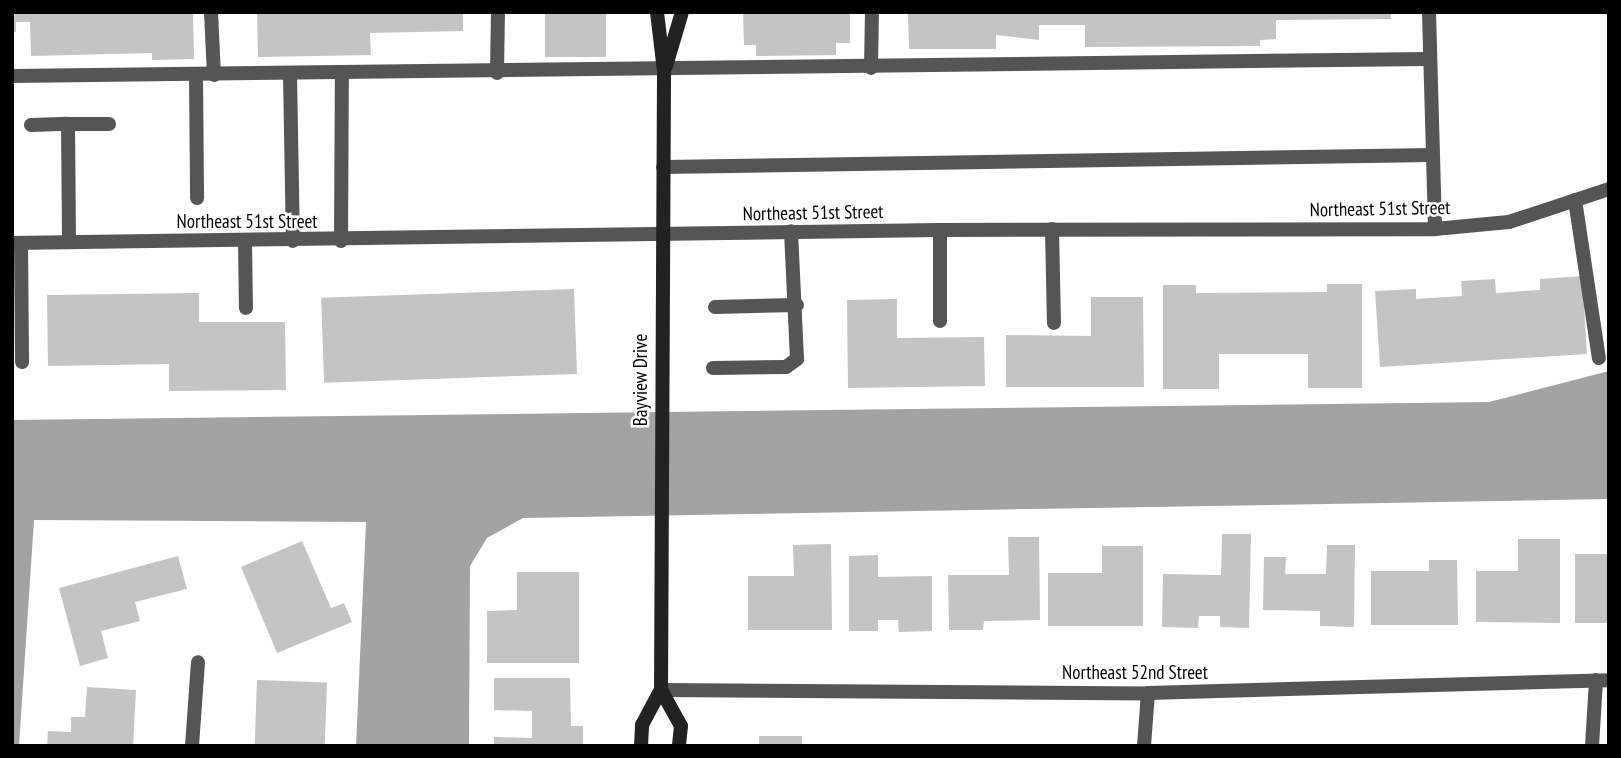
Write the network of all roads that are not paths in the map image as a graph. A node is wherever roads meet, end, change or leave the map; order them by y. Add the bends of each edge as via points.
1 (212, 12) edge
2 (498, 12) edge
3 (657, 12) edge
4 (682, 12) edge
5 (872, 12) edge
6 (1429, 12) edge
7 (1429, 59) junction
8 (871, 68) junction
9 (664, 71) junction
10 (498, 73) junction
11 (290, 74) junction
12 (342, 74) junction
13 (196, 75) junction
14 (214, 75) junction
15 (12, 76) edge
16 (68, 124) junction
17 (109, 124) dead end
18 (31, 125) dead end
19 (1432, 155) junction
20 (663, 167) junction
21 (1609, 189) edge
22 (197, 198) dead end
23 (1575, 200) junction
24 (1052, 229) junction
25 (1435, 229) junction
26 (940, 230) junction
27 (791, 231) junction
28 (662, 236) junction
29 (245, 240) junction
30 (69, 241) junction
31 (293, 241) junction
32 (341, 241) junction
33 (17, 243) edge
34 (797, 305) junction
35 (715, 307) dead end
36 (246, 308) dead end
37 (940, 321) dead end
38 (1054, 323) dead end
39 (1599, 358) dead end
40 (22, 362) dead end
41 (713, 368) dead end
42 (198, 662) dead end
43 (1602, 680) edge
44 (661, 690) junction
45 (1148, 693) junction
46 (192, 746) edge
47 (641, 746) edge
48 (679, 746) edge
49 (1144, 746) edge
50 (1592, 746) edge

1 - 14 street
2 - 10 street
3 - 9 street, Bayview Drive
4 - 9 street, Bayview Drive
5 - 8 street
6 - 7 street
7 - 8 street
7 - 19 street
8 - 9 street
9 - 10 street
9 - 20 street, Bayview Drive
10 - 12 street
11 - 12 street
11 - 14 street
11 - 31 street
12 - 32 street
13 - 14 street
13 - 15 street
13 - 22 street
16 - 17 street
16 - 18 street
16 - 30 street
19 - 20 street
19 - 25 street
20 - 28 street, Bayview Drive
21 - 23 street, Northeast 51st Street
23 - 25 street, Northeast 51st Street via 1509,222
23 - 39 street
24 - 25 street, Northeast 51st Street
24 - 26 street, Northeast 51st Street
24 - 38 street
26 - 27 street, Northeast 51st Street
26 - 37 street
27 - 28 street, Northeast 51st Street
27 - 34 street
28 - 32 street, Northeast 51st Street
28 - 44 street, Bayview Drive
29 - 30 street, Northeast 51st Street
29 - 31 street, Northeast 51st Street
29 - 36 street
30 - 33 street, Northeast 51st Street
31 - 32 street, Northeast 51st Street
33 - 40 street
34 - 35 street
34 - 41 street via 799,350 792,365
42 - 46 street
43 - 45 street, Northeast 52nd Street
43 - 50 street
44 - 45 street, Northeast 52nd Street
44 - 47 street, Bayview Drive via 642,725
44 - 48 street, Bayview Drive via 681,726
45 - 49 street

